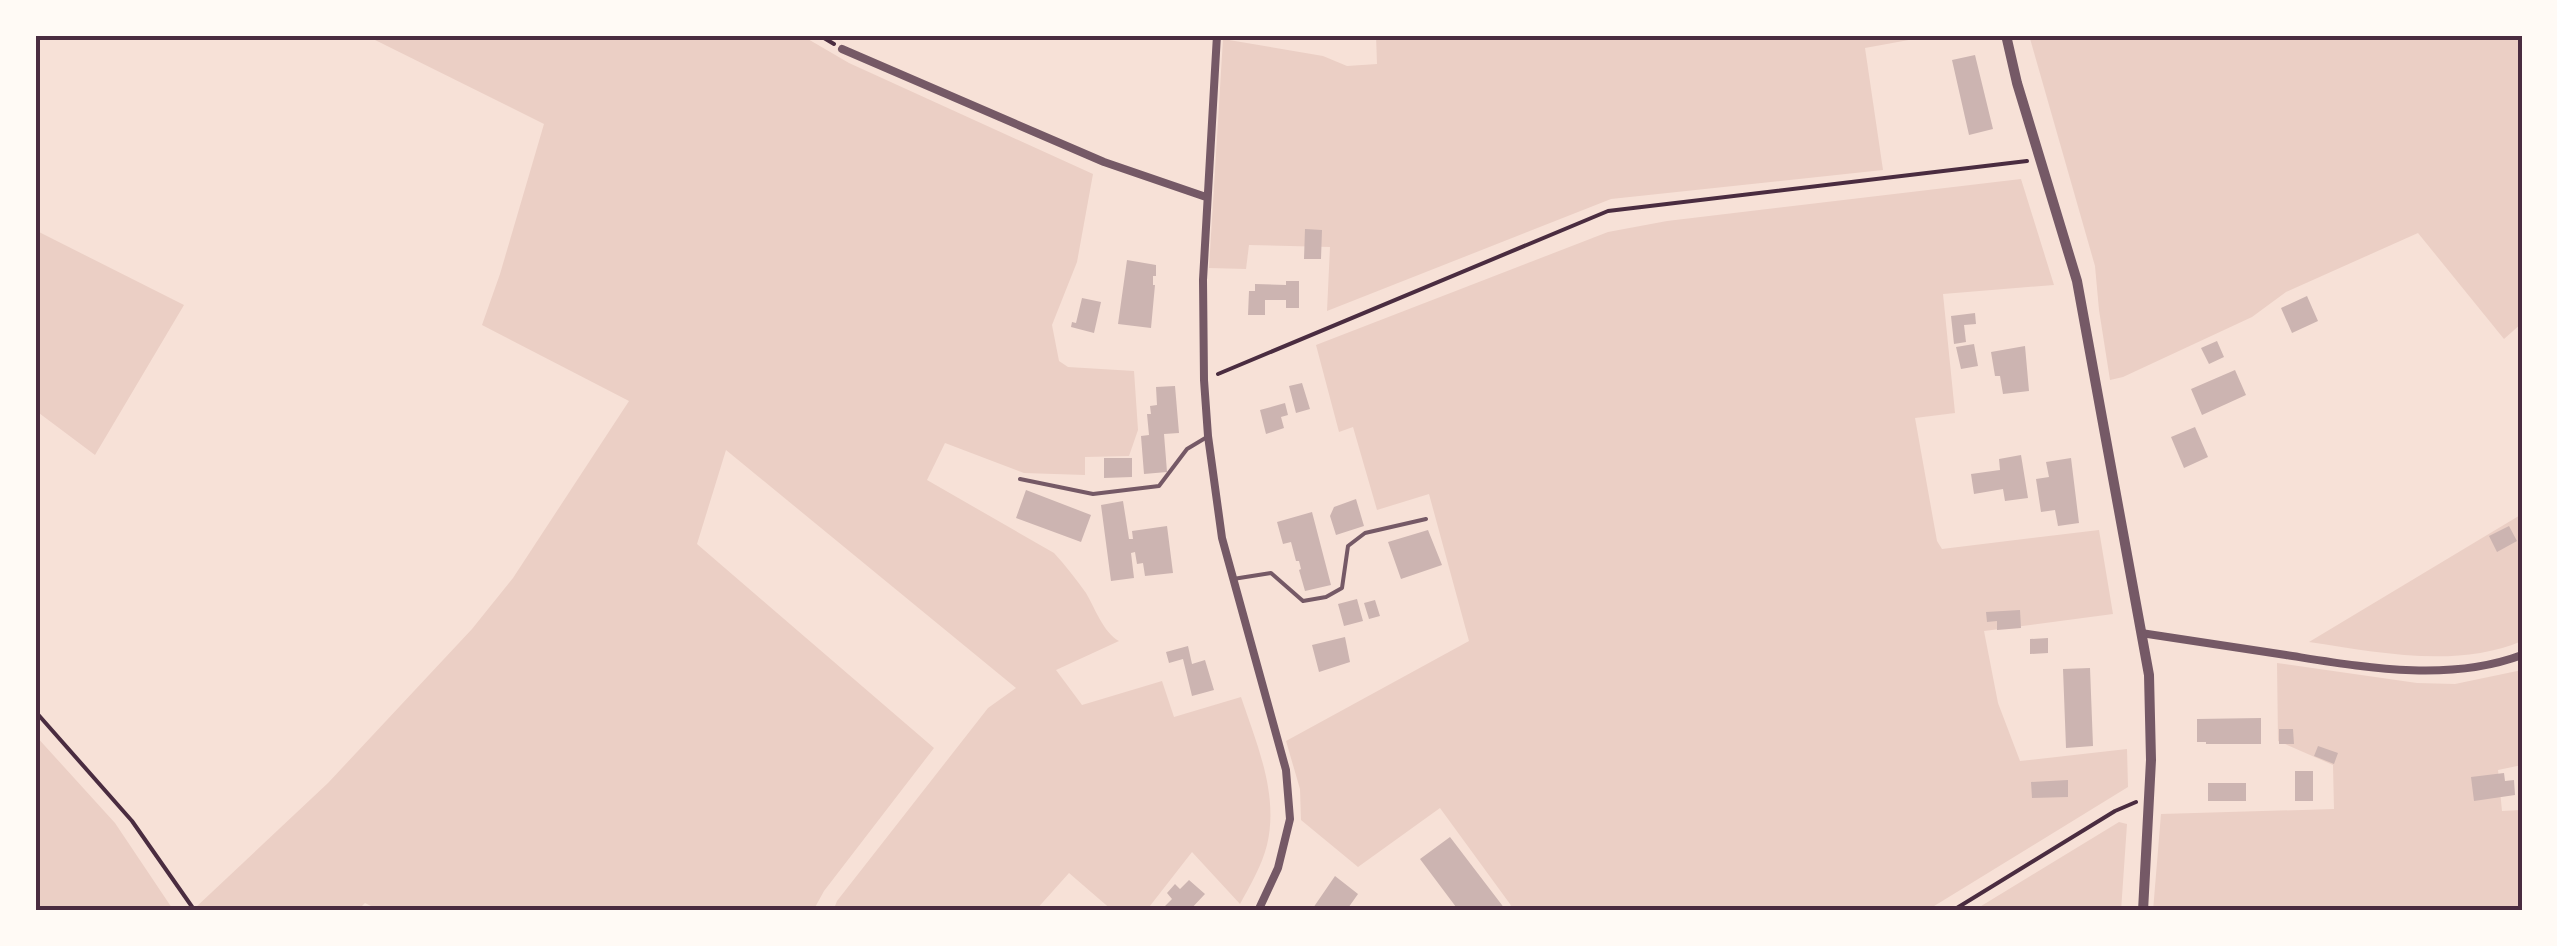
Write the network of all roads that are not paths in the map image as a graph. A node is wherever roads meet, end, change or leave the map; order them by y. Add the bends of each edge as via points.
1 (1217, 35) edge
2 (2006, 35) edge
3 (842, 49) dead end
4 (1206, 197) junction
5 (1208, 436) junction
6 (1020, 478) dead end
7 (1426, 518) dead end
8 (1233, 579) junction
9 (2141, 633) junction
10 (2522, 656) edge
11 (1258, 911) edge
12 (2143, 911) edge

1 - 4 street
2 - 9 street via 2077,282
3 - 4 street via 1104,162
4 - 5 street
5 - 6 lane via 1187,449 1159,486 1093,494
5 - 8 street
7 - 8 lane via 1366,533 1348,546 1342,588 1326,597 1303,601 1270,573
8 - 11 street via 1286,770 1290,819
9 - 10 street via 2367,668 2440,671
9 - 12 street via 2151,760

